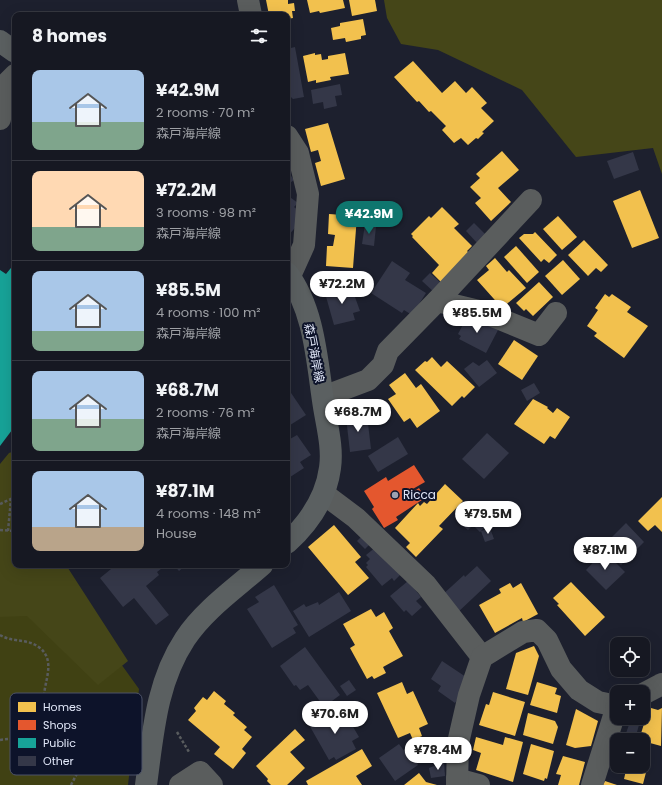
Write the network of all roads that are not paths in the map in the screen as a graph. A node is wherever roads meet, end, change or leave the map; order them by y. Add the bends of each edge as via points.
1 (248, 0) edge
2 (250, 12) edge
3 (0, 41) edge
4 (12, 50) edge
5 (12, 78) edge
6 (0, 119) edge
7 (290, 141) edge
8 (531, 200) dead end
9 (290, 271) edge
10 (290, 279) edge
11 (437, 301) junction
12 (556, 313) dead end
13 (323, 397) junction
14 (324, 494) junction
15 (290, 540) edge
16 (259, 568) edge
17 (482, 656) junction
18 (662, 684) edge
19 (650, 690) edge
20 (610, 705) edge
21 (611, 725) edge
22 (206, 778) edge
23 (457, 782) edge
24 (146, 785) edge
25 (180, 785) edge
26 (479, 785) edge
27 (592, 785) edge

1 - 2 street
3 - 4 main road
5 - 6 street via 4,86
7 - 9 street via 298,154 308,194 304,245
8 - 11 street
10 - 13 main road, 森戸海岸線 via 303,304 312,331
11 - 12 street via 483,312 539,335
11 - 13 street via 388,350 383,365 368,380
13 - 14 main road, 森戸海岸線 via 330,442 330,467
14 - 15 main road, 森戸海岸線 via 312,516
14 - 17 street via 356,518 426,585
16 - 24 main road via 204,617 185,639 169,668 158,700
17 - 20 street via 523,632 537,630 547,640 561,669 579,690 598,702
17 - 23 street via 469,695 458,743
18 - 19 street
21 - 27 street
22 - 25 street
23 - 26 street

